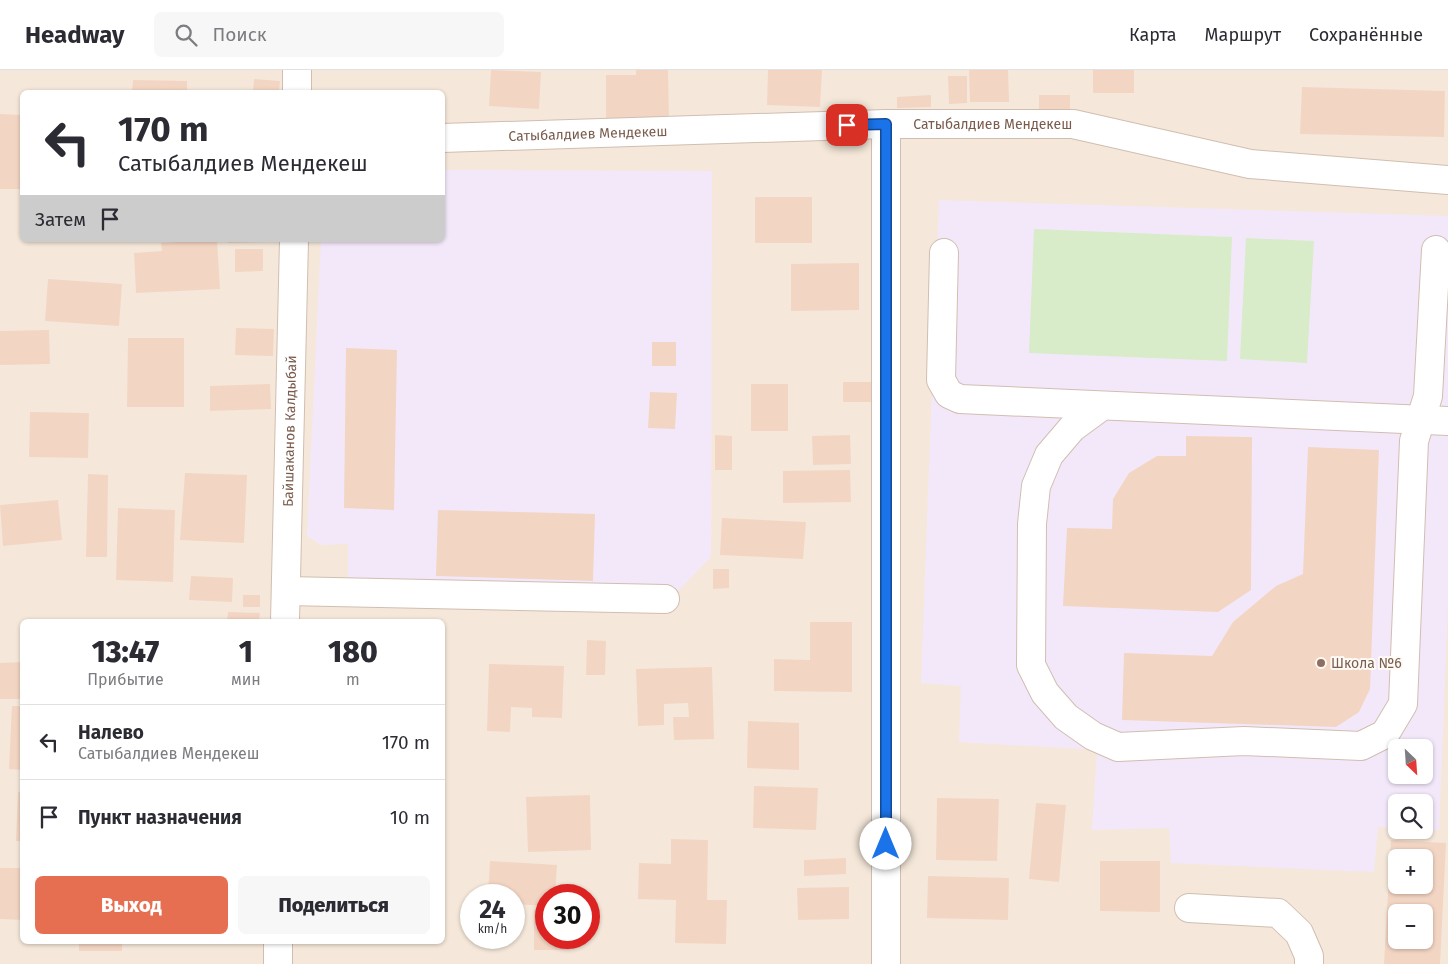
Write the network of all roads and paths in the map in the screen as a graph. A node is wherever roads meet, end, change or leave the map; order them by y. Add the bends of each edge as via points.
1 (297, 70) edge
2 (297, 90) edge
3 (886, 124) junction
4 (445, 138) edge
5 (1448, 180) edge
6 (294, 242) edge
7 (1436, 250) dead end
8 (944, 253) dead end
9 (1102, 406) junction
10 (1421, 420) junction
11 (1448, 421) edge
12 (286, 591) junction
13 (665, 599) dead end
14 (285, 619) edge
15 (1189, 908) dead end
16 (278, 944) edge
17 (278, 964) edge
18 (886, 964) edge
19 (1309, 964) edge

1 - 2 street
3 - 4 street, Сатыбалдиев Мендекеш
3 - 5 street, Сатыбалдиев Мендекеш via 1073,124 1250,164
3 - 18 street
6 - 12 street, Байшаканов Калдыбай
7 - 10 street via 1428,396
8 - 9 street via 941,380 949,394 960,399
9 - 10 street
9 - 10 street via 1072,428 1049,454 1036,486 1032,524 1031,665 1045,693 1066,717 1118,748 1244,741 1361,746 1385,734 1402,704 1414,441
10 - 11 street
12 - 13 street
12 - 14 street, Байшаканов Калдыбай
15 - 19 street via 1278,913 1299,932
16 - 17 street

